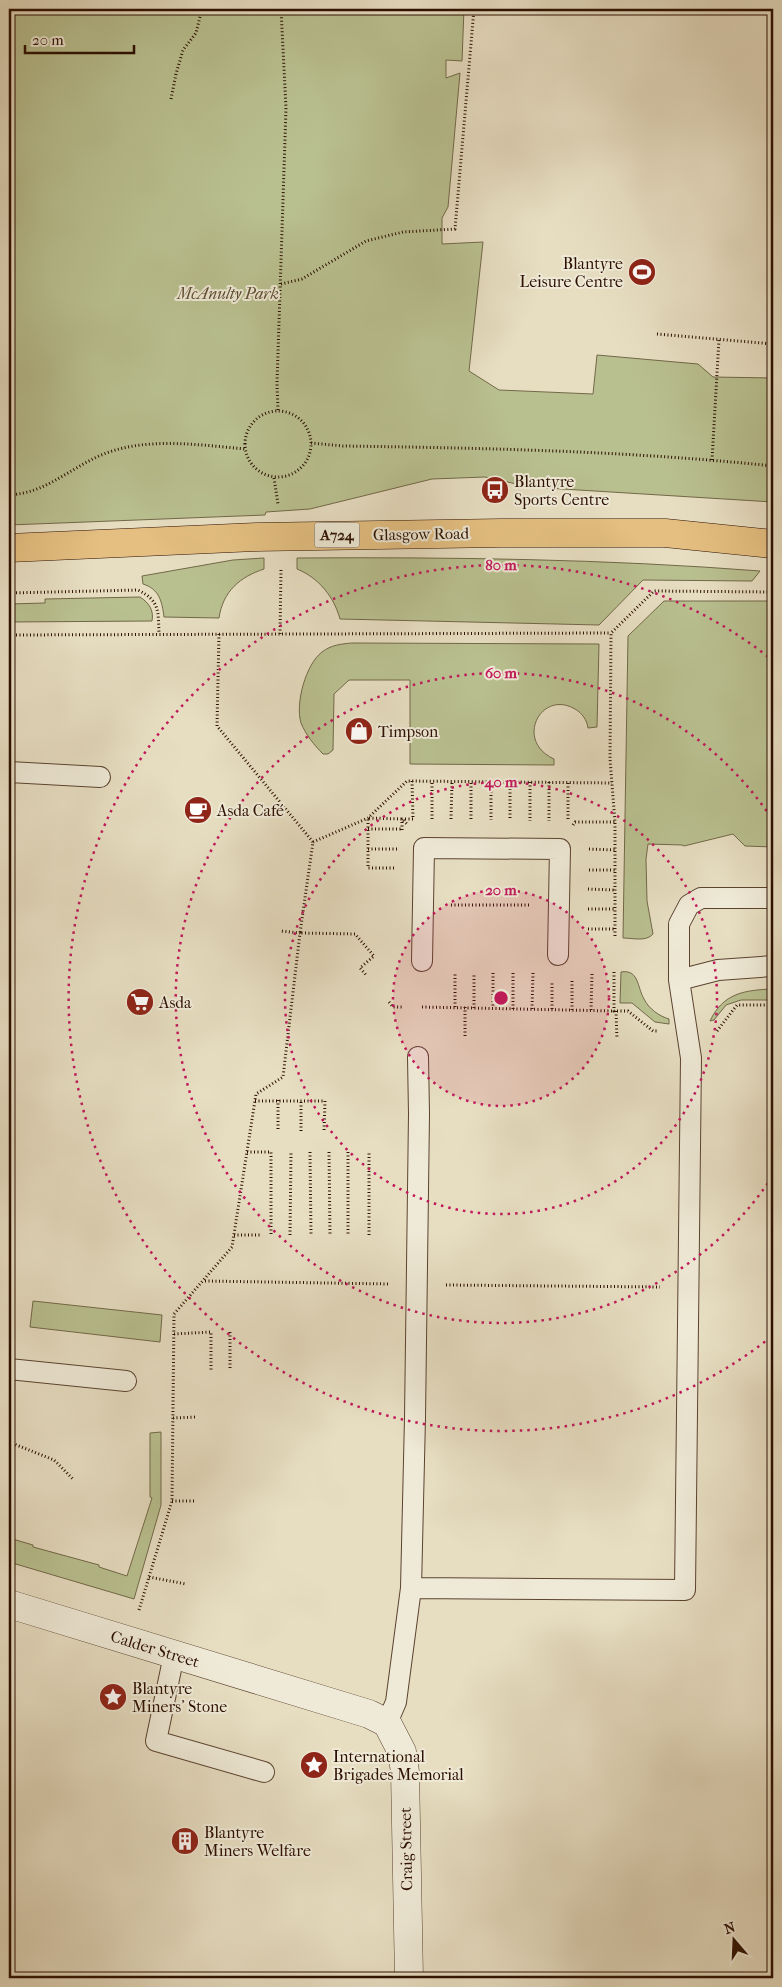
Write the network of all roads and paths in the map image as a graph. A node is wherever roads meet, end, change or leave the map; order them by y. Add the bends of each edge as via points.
1 (202, 9) edge
2 (281, 9) edge
3 (474, 9) edge
4 (171, 99) dead end
5 (281, 284) junction
6 (657, 334) dead end
7 (719, 339) junction
8 (773, 344) edge
9 (278, 410) junction
10 (311, 443) junction
11 (246, 449) junction
12 (712, 460) junction
13 (773, 466) edge
14 (274, 478) junction
15 (9, 495) edge
16 (279, 506) dead end
17 (773, 544) edge
18 (9, 548) edge
19 (281, 567) dead end
20 (773, 592) edge
21 (9, 593) edge
22 (159, 633) junction
23 (611, 633) junction
24 (218, 634) junction
25 (280, 634) junction
26 (9, 635) edge
27 (9, 772) edge
28 (100, 777) dead end
29 (412, 781) junction
30 (432, 781) junction
31 (452, 781) junction
32 (471, 781) junction
33 (491, 781) junction
34 (510, 782) junction
35 (530, 782) junction
36 (549, 782) junction
37 (568, 782) junction
38 (612, 782) junction
39 (368, 818) junction
40 (402, 819) junction
41 (412, 819) dead end
42 (432, 819) dead end
43 (452, 820) dead end
44 (471, 820) dead end
45 (491, 820) dead end
46 (510, 820) dead end
47 (530, 821) dead end
48 (549, 822) dead end
49 (568, 822) dead end
50 (368, 829) junction
51 (402, 829) junction
52 (402, 839) dead end
53 (313, 842) junction
54 (402, 848) dead end
55 (424, 848) junction
56 (368, 849) junction
57 (581, 850) dead end
58 (616, 850) junction
59 (403, 868) dead end
60 (581, 869) dead end
61 (615, 870) junction
62 (580, 889) dead end
63 (615, 890) junction
64 (773, 898) edge
65 (423, 904) junction
66 (559, 906) junction
67 (580, 909) dead end
68 (615, 909) junction
69 (281, 931) dead end
70 (300, 933) junction
71 (615, 936) dead end
72 (422, 961) dead end
73 (555, 965) joint
74 (773, 966) edge
75 (614, 972) dead end
76 (493, 973) dead end
77 (533, 973) dead end
78 (592, 973) dead end
79 (455, 974) dead end
80 (474, 974) dead end
81 (513, 974) dead end
82 (572, 974) dead end
83 (367, 976) dead end
84 (679, 980) junction
85 (389, 1002) dead end
86 (773, 1005) edge
87 (403, 1007) dead end
88 (422, 1007) dead end
89 (464, 1007) junction
90 (455, 1008) junction
91 (474, 1008) junction
92 (493, 1008) junction
93 (513, 1009) junction
94 (532, 1009) junction
95 (552, 1009) junction
96 (572, 1010) junction
97 (591, 1010) junction
98 (615, 1011) junction
99 (662, 1031) dead end
100 (710, 1031) dead end
101 (464, 1037) dead end
102 (616, 1039) dead end
103 (418, 1057) dead end
104 (278, 1100) junction
105 (255, 1101) junction
106 (301, 1101) junction
107 (278, 1131) dead end
108 (301, 1131) dead end
109 (324, 1132) dead end
110 (369, 1151) dead end
111 (247, 1152) junction
112 (291, 1152) dead end
113 (310, 1152) dead end
114 (329, 1152) dead end
115 (348, 1152) dead end
116 (234, 1235) junction
117 (262, 1235) dead end
118 (271, 1235) dead end
119 (290, 1235) dead end
120 (330, 1235) dead end
121 (368, 1235) dead end
122 (311, 1236) dead end
123 (348, 1236) dead end
124 (204, 1281) junction
125 (390, 1284) dead end
126 (442, 1285) dead end
127 (688, 1287) junction
128 (230, 1332) dead end
129 (174, 1334) junction
130 (9, 1368) edge
131 (211, 1370) dead end
132 (230, 1370) dead end
133 (126, 1381) dead end
134 (197, 1417) dead end
135 (173, 1418) junction
136 (9, 1442) edge
137 (74, 1480) dead end
138 (172, 1501) junction
139 (194, 1501) dead end
140 (149, 1577) junction
141 (186, 1584) dead end
142 (411, 1588) junction
143 (9, 1604) edge
144 (130, 1641) junction
145 (174, 1655) junction
146 (387, 1723) junction
147 (264, 1772) dead end
148 (409, 1978) edge

1 - 4 path via 196,33 183,50
2 - 5 path via 286,108
3 - 5 path via 455,229 403,232 366,241 302,279
5 - 9 path
6 - 7 path
7 - 8 path
7 - 12 path
9 - 10 path via 294,414 306,424
9 - 11 path via 253,422 246,435
10 - 12 path
10 - 14 path via 311,454 302,468 290,476
11 - 14 path via 250,463 261,473
11 - 15 path via 136,445 99,456 34,492
12 - 13 path
14 - 16 path
17 - 18 main road, Glasgow Road / A724 via 664,533 500,533 257,537
19 - 25 path
20 - 23 path via 654,591
21 - 22 path via 138,590 149,596 157,607
22 - 24 path
22 - 26 path
23 - 25 path
23 - 38 path
24 - 25 path
24 - 53 path via 217,726
27 - 28 lane
29 - 30 path
29 - 39 path via 407,781
29 - 41 path
30 - 31 path
30 - 42 path
31 - 32 path
31 - 43 path
32 - 33 path
32 - 44 path
33 - 34 path
33 - 45 path
34 - 35 path
34 - 46 path
35 - 36 path
35 - 47 path
36 - 37 path
36 - 48 path
37 - 38 path
37 - 49 path
38 - 58 path
39 - 40 path
39 - 50 path
39 - 53 path
40 - 51 path
40 - 55 path
50 - 51 path
50 - 56 path
51 - 52 path
53 - 70 path
54 - 56 path
55 - 65 lane
55 - 66 lane via 560,849
56 - 59 path via 368,868
57 - 58 path
58 - 61 path
60 - 61 path
61 - 63 path
62 - 63 path
63 - 68 path
64 - 84 lane via 701,898 688,905 679,924
65 - 66 path
65 - 72 lane
66 - 73 lane
67 - 68 path
68 - 71 path
69 - 70 path
70 - 83 path via 355,934 374,956 360,968
70 - 105 path via 283,1077 256,1094
73 - 95 path
74 - 84 lane via 718,970
75 - 98 path
76 - 92 path
77 - 94 path
78 - 97 path
79 - 90 path
80 - 91 path
81 - 93 path
82 - 96 path
84 - 127 lane via 691,1058
85 - 87 path via 393,1007
86 - 100 path via 737,1005 716,1031
88 - 90 path
89 - 90 path
89 - 91 path
89 - 101 path
91 - 92 path
92 - 93 path
93 - 94 path
94 - 95 path
95 - 96 path
96 - 97 path
97 - 98 path
98 - 99 path via 628,1011 653,1031
98 - 102 path
103 - 142 lane
104 - 105 path
104 - 106 path
104 - 107 path
105 - 111 path
106 - 108 path
106 - 109 path via 325,1101
110 - 121 path
111 - 116 path
111 - 118 path via 271,1152
112 - 119 path
113 - 122 path
114 - 120 path
115 - 123 path
116 - 117 path
116 - 124 path via 232,1247
124 - 125 path
124 - 129 path via 174,1314
126 - 127 path
127 - 142 lane via 685,1590
128 - 132 path
129 - 131 path via 211,1332
129 - 135 path
130 - 133 lane
134 - 135 path
135 - 138 path
136 - 137 path via 54,1460
138 - 139 path
138 - 140 path
140 - 141 path
140 - 144 path
142 - 146 lane via 396,1702
143 - 144 street, Calder Street
144 - 145 street, Calder Street
145 - 146 street, Calder Street via 369,1714
145 - 147 lane via 156,1741
146 - 148 street, Craig Street via 402,1752 405,1772

